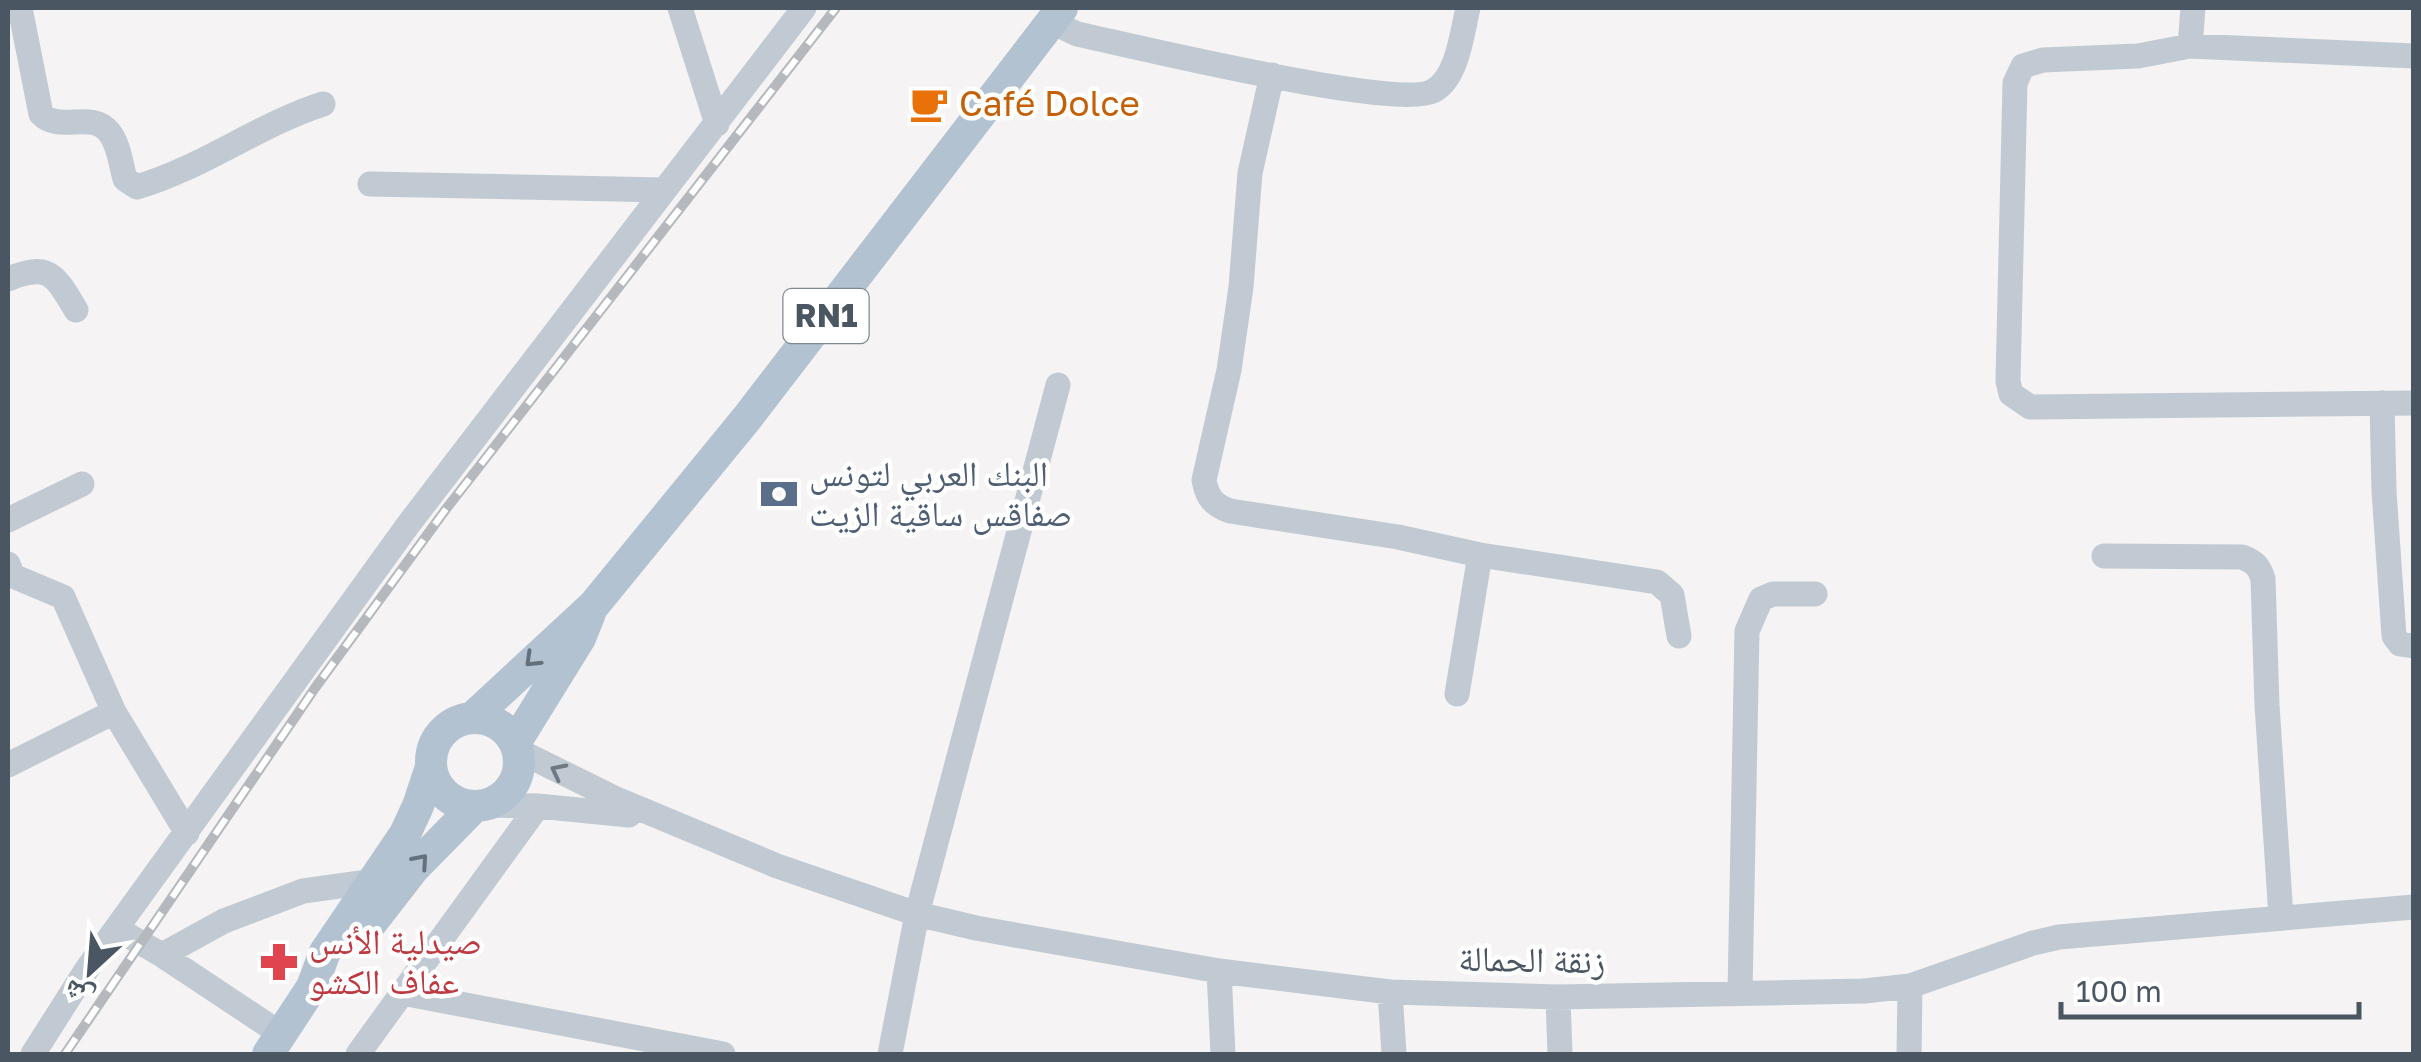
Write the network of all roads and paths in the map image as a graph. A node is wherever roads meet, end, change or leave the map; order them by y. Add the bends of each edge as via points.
1 (20, 8) edge
2 (680, 8) edge
3 (804, 8) edge
4 (1468, 8) edge
5 (2193, 8) edge
6 (1064, 21) edge
7 (2190, 46) junction
8 (2414, 56) edge
9 (1272, 74) junction
10 (322, 104) dead end
11 (717, 124) junction
12 (370, 184) dead end
13 (664, 190) junction
14 (8, 279) edge
15 (76, 310) dead end
16 (1058, 385) dead end
17 (2382, 403) junction
18 (2414, 403) edge
19 (82, 484) dead end
20 (8, 520) edge
21 (1480, 554) junction
22 (2104, 556) dead end
23 (8, 564) edge
24 (1815, 594) dead end
25 (594, 605) junction
26 (1678, 636) dead end
27 (2414, 646) edge
28 (1457, 694) dead end
29 (114, 712) junction
30 (472, 718) junction
31 (516, 746) junction
32 (8, 765) edge
33 (431, 767) junction
34 (478, 806) junction
35 (538, 806) junction
36 (664, 820) junction
37 (187, 833) junction
38 (375, 881) junction
39 (2414, 907) edge
40 (917, 914) junction
41 (2281, 917) junction
42 (117, 929) junction
43 (162, 955) junction
44 (1220, 972) junction
45 (1910, 986) junction
46 (312, 987) junction
47 (1390, 992) junction
48 (1740, 993) junction
49 (402, 994) junction
50 (1558, 997) junction
51 (274, 1044) edge
52 (33, 1054) edge
53 (358, 1054) edge
54 (724, 1054) edge
55 (890, 1054) edge
56 (1224, 1054) edge
57 (1394, 1054) edge
58 (1560, 1054) edge
59 (1909, 1054) edge

1 - 10 street via 41,114 106,128 125,179 136,187
2 - 11 street
3 - 11 street
4 - 9 street via 1450,72 1434,91 1380,94
5 - 7 street
6 - 9 street
6 - 25 main road, RN1
7 - 8 street
7 - 17 street via 2138,56 2042,60 2018,72 2012,394 2030,406
9 - 21 street via 1250,173 1236,320 1206,492 1230,512
11 - 13 street
12 - 13 street
13 - 37 street via 408,525
14 - 15 street via 44,271
16 - 40 street
17 - 18 street
17 - 27 street via 2394,636
19 - 20 street
21 - 26 street via 1657,582 1672,595
21 - 28 street
22 - 41 street via 2242,557 2260,568
23 - 29 street via 14,576 63,598
24 - 48 street via 1761,599 1748,631
25 -> 30 main road, RN1
25 - 31 main road, RN1
29 - 32 street
29 - 37 street
30 - 31 main road via 497,724
30 - 33 main road, RN1 via 446,728
31 - 34 main road, RN1 via 519,765 508,792
36 -> 31 street
33 - 34 main road via 450,798
33 - 38 main road, RN1 via 405,834
34 - 35 street
46 -> 34 main road, RN1 via 341,963 414,868
35 - 36 street
35 - 49 street
36 - 40 street, زنقة الحمالة
37 - 42 street
38 - 43 street via 302,891 224,921
38 - 46 main road, RN1 via 325,952
39 - 41 street, زنقة الحمالة
40 - 44 street, زنقة الحمالة
40 - 55 street
41 - 45 street, زنقة الحمالة via 2060,937
42 - 43 street
42 - 52 street
43 - 51 street
44 - 47 street, زنقة الحمالة
44 - 56 street
45 - 48 street, زنقة الحمالة
45 - 59 street
46 - 51 main road, RN1
47 - 50 street, زنقة الحمالة
47 - 57 street
48 - 50 street, زنقة الحمالة
49 - 53 street
49 - 54 street
50 - 58 street

